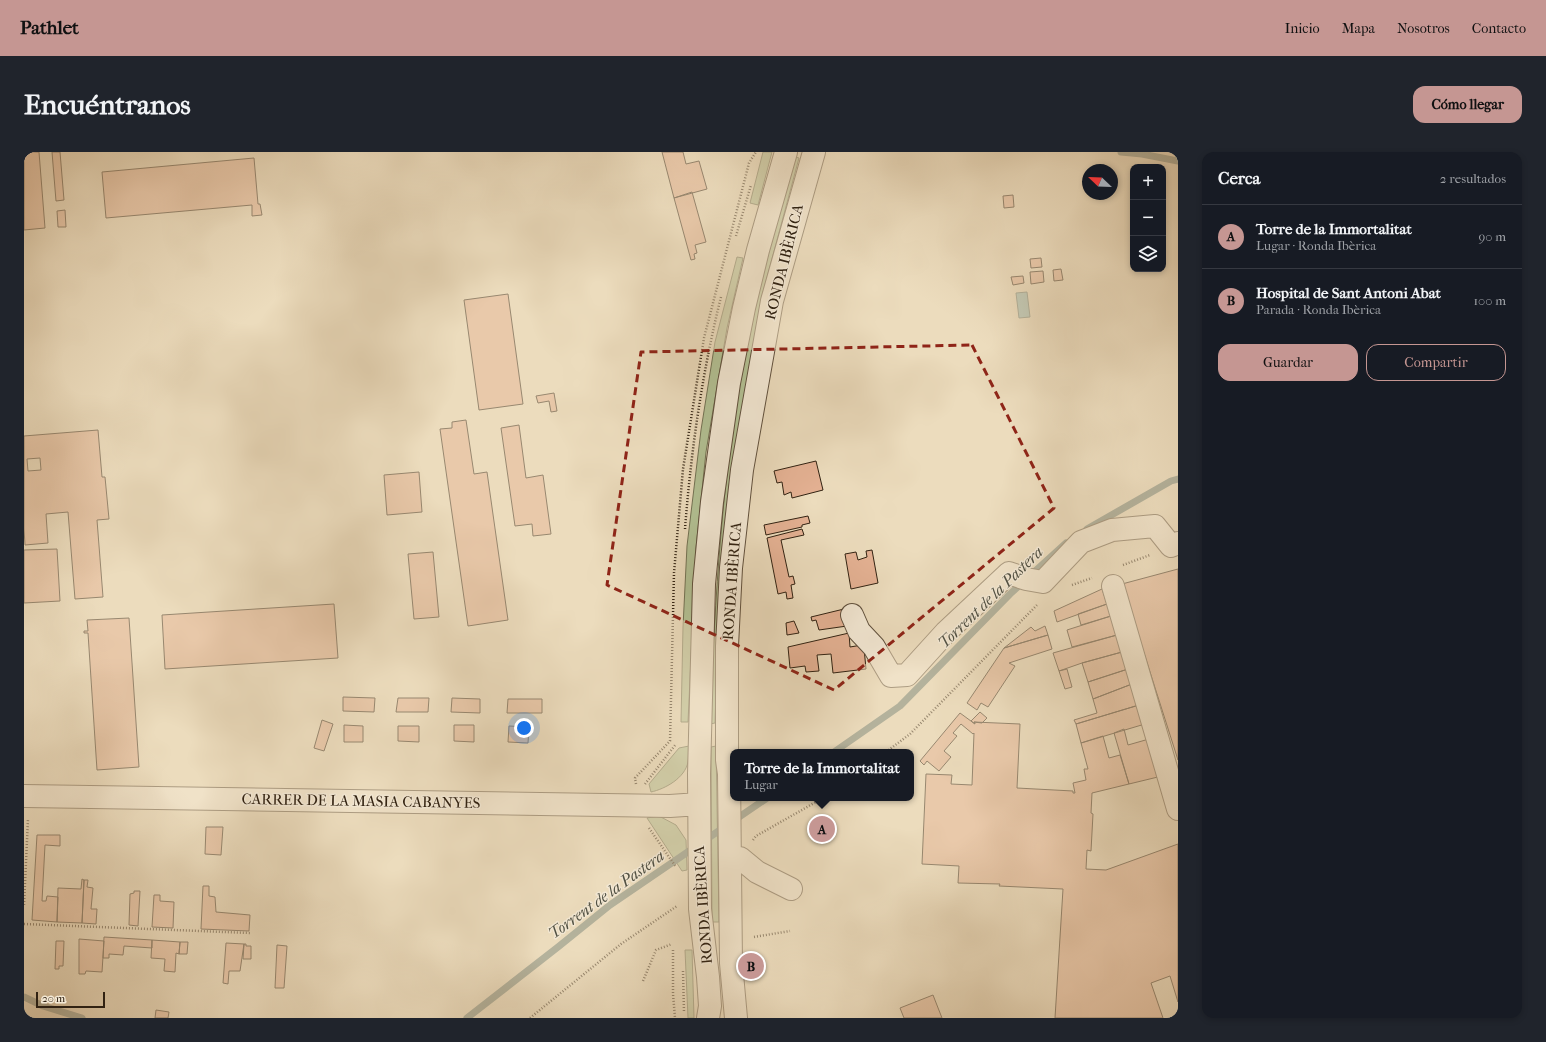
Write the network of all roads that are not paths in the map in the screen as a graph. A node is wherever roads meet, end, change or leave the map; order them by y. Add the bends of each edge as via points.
1 (786, 152) edge
2 (814, 152) edge
3 (1174, 545) edge
4 (1108, 577) road end
5 (852, 615) dead end
6 (27, 796) edge
7 (699, 804) junction
8 (1178, 809) edge
9 (740, 858) road end
10 (791, 890) dead end
11 (708, 1018) edge
12 (736, 1018) edge

1 - 7 street, RONDA IBÈRICA via 744,308 729,383 713,495 704,584
2 - 12 street, RONDA IBÈRICA via 772,301 742,470 732,568 727,646 726,760 729,774 731,963
3 - 5 street via 1155,526 1112,530 1081,542 1043,582 1009,573 946,632 907,675 891,676 874,647 859,632
4 - 8 street
6 - 7 street, CARRER DE LA MASIA CABANYES via 670,806
7 - 11 street, RONDA IBÈRICA via 700,909 708,977
9 - 10 street via 757,872

